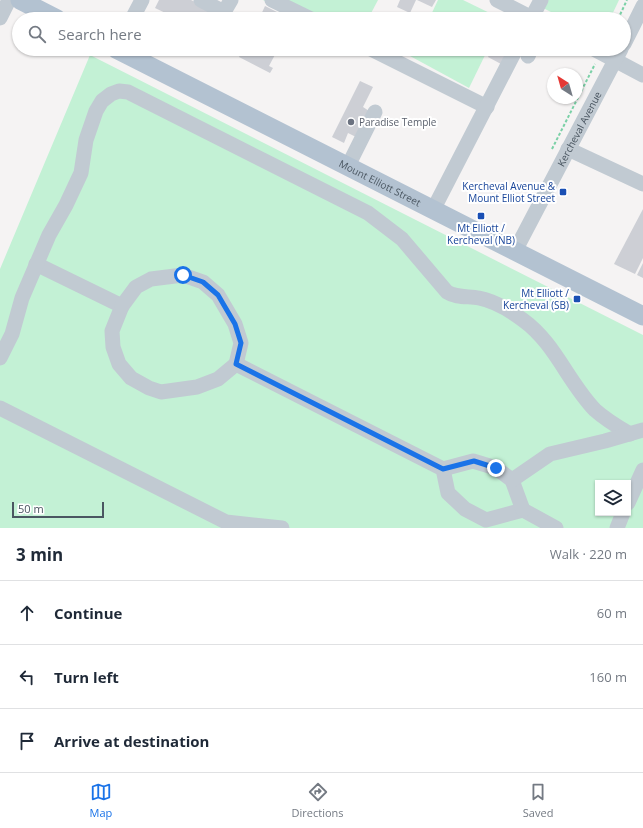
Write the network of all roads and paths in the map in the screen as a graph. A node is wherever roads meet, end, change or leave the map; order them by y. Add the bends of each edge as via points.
1 (9, 0) edge
2 (20, 0) edge
3 (142, 0) edge
4 (201, 0) edge
5 (231, 0) edge
6 (272, 0) edge
7 (497, 0) edge
8 (541, 0) edge
9 (627, 0) edge
10 (643, 6) edge
11 (43, 12) edge
12 (136, 12) edge
13 (297, 12) edge
14 (519, 12) edge
15 (535, 12) edge
16 (621, 12) edge
17 (0, 18) edge
18 (631, 30) edge
19 (131, 56) edge
20 (385, 56) edge
21 (522, 56) edge
22 (595, 56) edge
23 (617, 56) edge
24 (619, 56) edge
25 (643, 75) edge
26 (487, 107) junction
27 (374, 112) dead end
28 (552, 149) dead end
29 (568, 149) junction
30 (348, 166) junction
31 (643, 184) edge
32 (433, 210) junction
33 (515, 251) junction
34 (36, 264) junction
35 (122, 306) junction
36 (643, 316) edge
37 (0, 358) edge
38 (236, 364) junction
39 (0, 408) edge
40 (637, 432) edge
41 (443, 469) junction
42 (643, 470) edge
43 (512, 480) junction
44 (631, 496) edge
45 (523, 510) junction
46 (623, 516) edge
47 (485, 524) edge
48 (282, 528) edge
49 (556, 528) edge
50 (617, 528) edge

1 - 17 street
2 - 11 main road
3 - 12 street
4 - 5 street via 224,12
6 - 13 street
7 - 14 street
8 - 15 street
9 - 16 path
10 - 18 street
19 - 30 main road, Mount Elliott Street
20 - 26 street
21 - 26 street
22 - 28 path
23 - 29 street, Kercheval Avenue
24 - 25 street
26 - 32 street
27 - 30 street
29 - 31 street
29 - 33 street, Kercheval Avenue
30 - 32 main road, Mount Elliott Street
32 - 33 main road, Mount Elliott Street
33 - 36 main road, Mount Elliott Street
34 - 35 street
34 - 37 street via 22,298 12,334
34 - 40 street via 81,173 86,140 96,111 102,101 111,94 119,91 128,92 384,223 402,238 451,295 481,299 523,320 550,348 596,410 612,424
35 - 38 street via 136,287 151,279 183,275 203,282 218,295 235,324 241,343
35 - 38 street via 112,331 113,347 119,364 131,378 149,388 161,392 198,386 218,379
38 - 41 street
39 - 48 street via 226,522
40 - 43 street via 550,454
41 - 43 street via 474,461 496,468
41 - 47 street via 448,492
42 - 44 street
43 - 45 street
45 - 47 street
45 - 49 street
46 - 50 street

